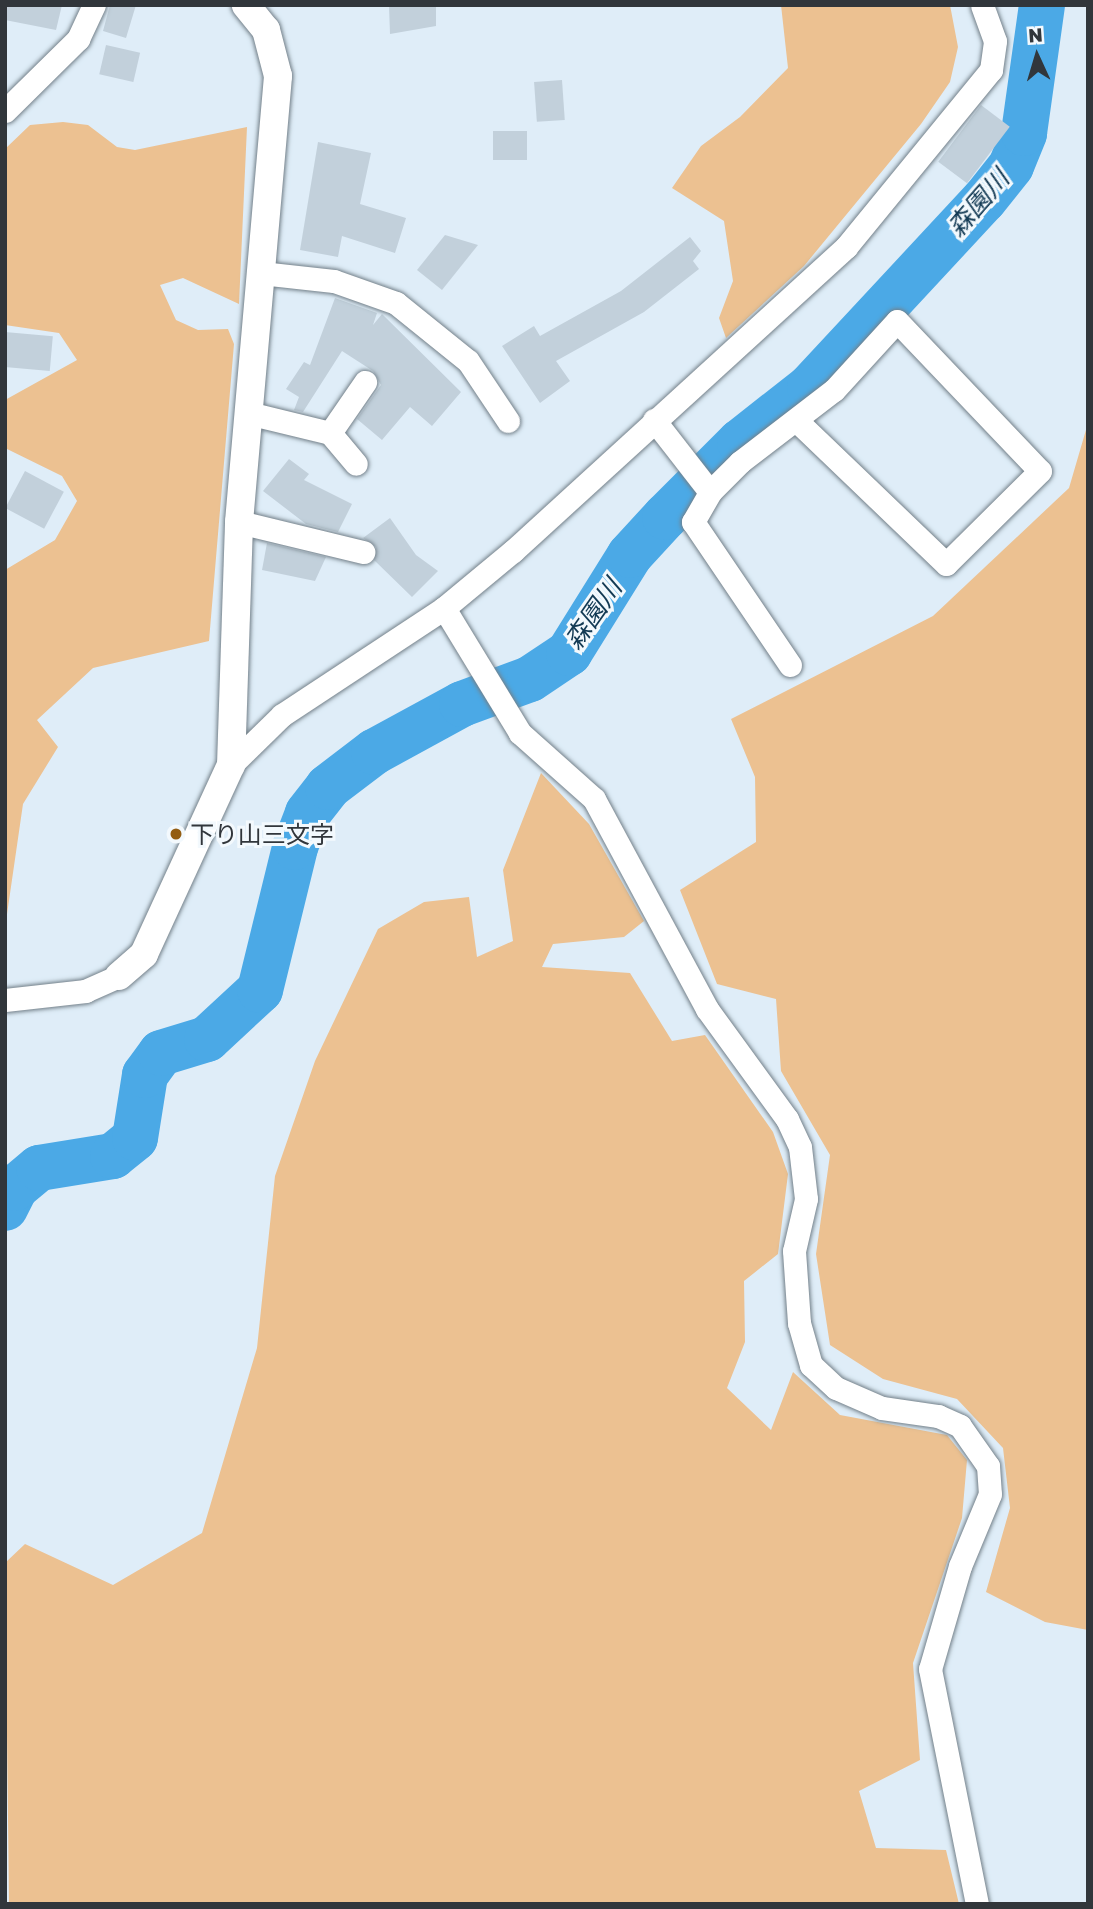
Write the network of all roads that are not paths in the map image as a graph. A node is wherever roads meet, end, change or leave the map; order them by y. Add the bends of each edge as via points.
1 (94, 5) edge
2 (246, 5) edge
3 (982, 5) edge
4 (5, 111) edge
5 (261, 273) junction
6 (365, 382) dead end
7 (248, 413) junction
8 (654, 420) junction
9 (796, 420) junction
10 (508, 421) dead end
11 (330, 433) junction
12 (356, 464) dead end
13 (710, 492) junction
14 (239, 522) junction
15 (363, 552) dead end
16 (444, 608) junction
17 (790, 665) dead end
18 (231, 765) junction
19 (119, 976) joint
20 (5, 1000) edge
21 (977, 1904) edge

1 - 4 street via 78,40
2 - 5 street via 266,30 278,76
3 - 8 street via 996,41 991,70 972,97 846,247
5 - 7 street
5 - 10 street via 334,281 396,303 468,361
6 - 11 street
7 - 11 street
7 - 14 street
8 - 13 street
8 - 16 street
9 - 9 street via 834,390 897,320 1040,471 946,564
9 - 13 street
11 - 12 street
13 - 17 street via 693,522
14 - 15 street
14 - 18 street
16 - 18 street via 282,715
16 - 21 street via 520,733 594,799 707,1009 787,1119 800,1147 806,1199 794,1251 799,1323 810,1364 836,1388 882,1408 938,1416 960,1426 988,1466 990,1494 960,1566 930,1669
18 - 19 street via 144,954
19 - 20 street via 85,991

